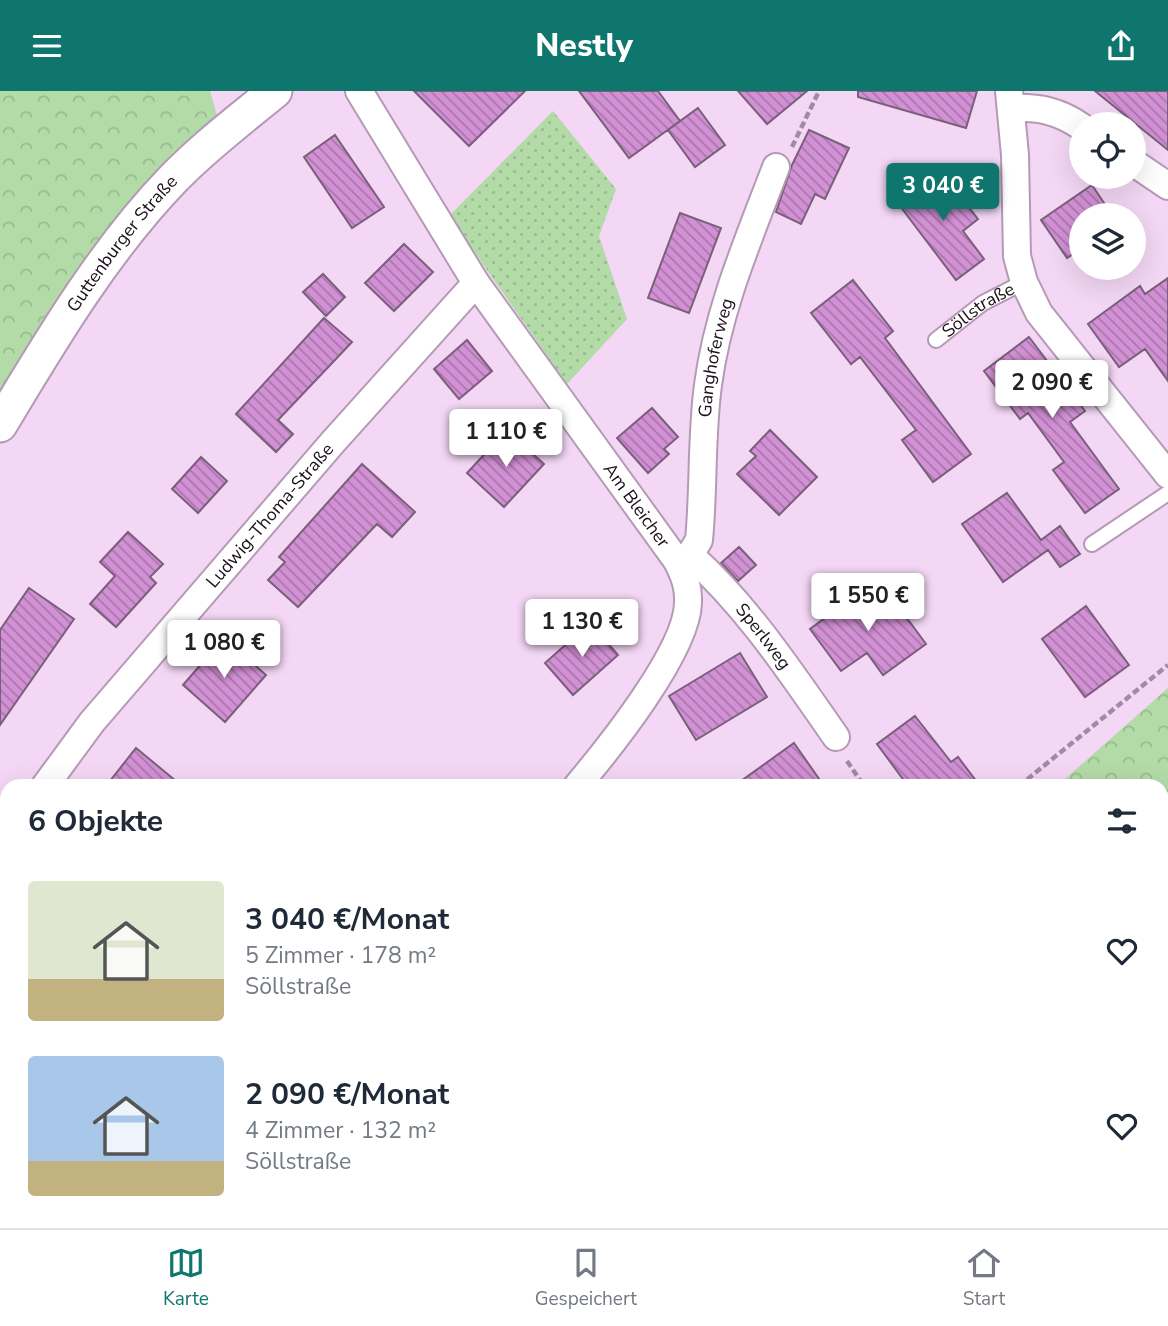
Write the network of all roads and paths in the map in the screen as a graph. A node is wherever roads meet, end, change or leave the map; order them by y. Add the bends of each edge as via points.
1 (275, 91) edge
2 (359, 91) edge
3 (819, 91) edge
4 (1011, 99) edge
5 (1069, 120) edge
6 (776, 167) joint
7 (1146, 171) edge
8 (1168, 186) edge
9 (1024, 282) junction
10 (477, 283) junction
11 (936, 340) dead end
12 (0, 425) edge
13 (1168, 475) edge
14 (1168, 493) edge
15 (1092, 544) dead end
16 (684, 558) junction
17 (1168, 665) edge
18 (836, 737) dead end
19 (50, 779) edge
20 (583, 779) edge
21 (1028, 779) edge

1 - 12 street, Guttenburger Straße via 210,144 144,211
2 - 10 street, Am Bleicher
3 - 6 path via 792,147
4 - 5 street, Söllstraße
4 - 9 street, Söllstraße via 1017,256
6 - 16 street, Ganghoferweg via 730,285 708,386 699,540
7 - 8 street
9 - 11 lane, Söllstraße via 983,303
9 - 13 street, Söllstraße via 1039,313
10 - 16 street, Am Bleicher
10 - 19 street, Ludwig-Thoma-Straße via 92,722
14 - 15 lane
16 - 18 street, Sperlweg via 721,583 756,624
16 - 20 street, Am Bleicher via 685,624 652,686
17 - 21 path

